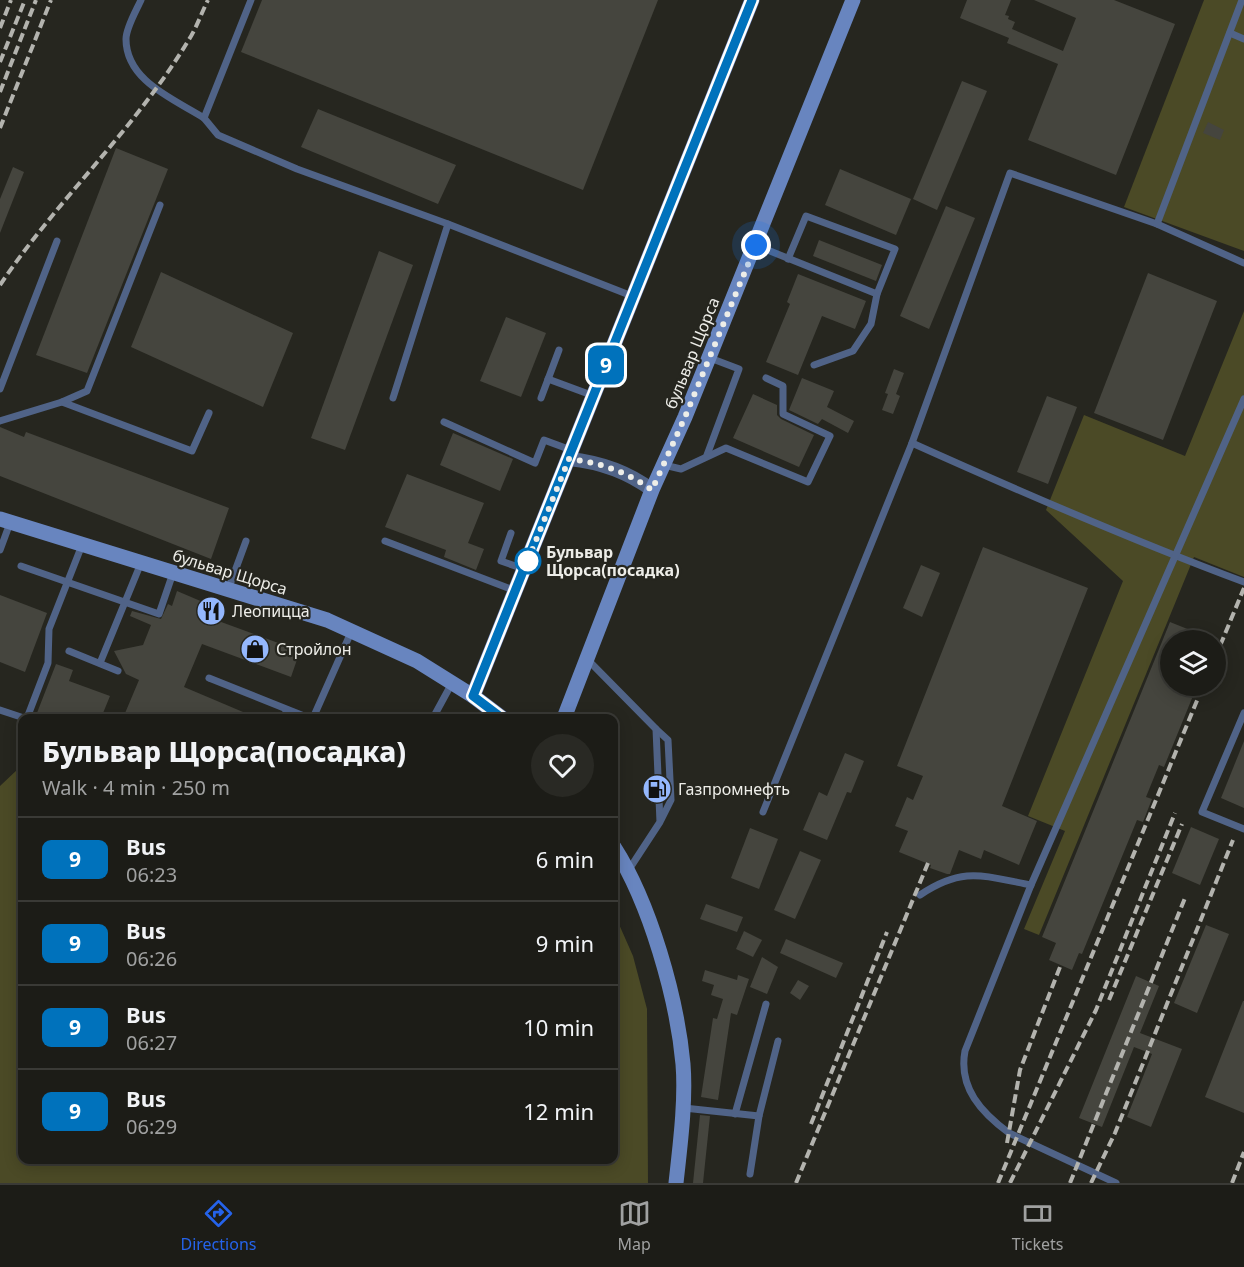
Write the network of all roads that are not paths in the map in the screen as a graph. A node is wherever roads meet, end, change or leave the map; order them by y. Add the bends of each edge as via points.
1 (141, 0) edge
2 (251, 0) edge
3 (752, 0) edge
4 (853, 0) edge
5 (1242, 0) edge
6 (1230, 33) junction
7 (1244, 39) edge
8 (204, 118) junction
9 (160, 205) dead end
10 (448, 224) junction
11 (1157, 224) junction
12 (57, 241) dead end
13 (756, 245) junction
14 (788, 259) junction
15 (1244, 263) edge
16 (877, 294) junction
17 (632, 296) junction
18 (559, 350) dead end
19 (709, 358) junction
20 (814, 365) dead end
21 (548, 378) junction
22 (766, 378) dead end
23 (0, 389) edge
24 (594, 396) junction
25 (393, 398) dead end
26 (541, 398) dead end
27 (1244, 399) edge
28 (62, 402) junction
29 (209, 413) dead end
30 (0, 421) edge
31 (444, 422) dead end
32 (912, 443) junction
33 (571, 455) junction
34 (707, 455) junction
35 (664, 465) junction
36 (652, 490) junction
37 (5, 521) edge
38 (511, 532) dead end
39 (246, 541) dead end
40 (385, 541) dead end
41 (82, 545) junction
42 (0, 550) edge
43 (1176, 556) junction
44 (141, 563) junction
45 (21, 566) dead end
46 (524, 570) junction
47 (173, 573) junction
48 (67, 582) junction
49 (1244, 582) edge
50 (228, 590) junction
51 (516, 591) junction
52 (125, 602) junction
53 (352, 630) junction
54 (69, 651) dead end
55 (586, 658) junction
56 (100, 663) junction
57 (118, 670) dead end
58 (209, 678) dead end
59 (452, 683) junction
60 (473, 696) junction
61 (0, 710) edge
62 (287, 710) junction
63 (1244, 713) edge
64 (27, 714) edge
65 (285, 714) edge
66 (299, 714) edge
67 (313, 714) edge
68 (435, 714) edge
69 (497, 714) edge
70 (565, 714) edge
71 (18, 716) edge
72 (657, 729) junction
73 (763, 812) dead end
74 (660, 822) junction
75 (1244, 829) edge
76 (618, 855) edge
77 (628, 871) junction
78 (1031, 885) junction
79 (920, 896) dead end
80 (766, 1004) dead end
81 (778, 1041) dead end
82 (682, 1108) junction
83 (735, 1114) junction
84 (759, 1116) junction
85 (750, 1174) dead end
86 (676, 1183) edge
87 (1116, 1183) edge

1 - 8 lane via 125,38 131,62 141,78
2 - 8 lane
3 - 17 street
4 - 13 street, бульвар Щорса
5 - 6 lane
6 - 7 lane
6 - 11 lane
8 - 10 lane via 218,135 297,169
9 - 28 lane via 87,391
10 - 17 lane
10 - 25 lane
11 - 15 lane
11 - 32 lane via 1010,173
12 - 23 lane
13 - 14 lane
13 - 19 street, бульвар Щорса
14 - 16 lane
14 - 16 lane via 806,216 895,249
16 - 20 lane via 871,324 854,351
17 - 24 street
18 - 21 lane
19 - 34 lane via 739,369
19 - 35 street, бульвар Щорса
21 - 24 lane
21 - 26 lane
22 - 34 lane via 783,386 783,414 830,436 808,482 730,449
24 - 33 street
27 - 43 lane
28 - 29 lane via 192,451
28 - 30 lane
31 - 33 lane via 535,463 544,440
32 - 43 lane
32 - 73 lane
33 - 36 street via 635,477
33 - 46 street
34 - 35 lane via 681,469
35 - 36 street, бульвар Щорса
36 - 55 street, бульвар Щорса
37 - 41 street, бульвар Щорса
37 - 42 lane
38 - 46 lane via 501,561
39 - 50 lane
40 - 51 lane
41 - 44 street, бульвар Щорса
41 - 48 lane
43 - 49 lane
43 - 78 lane
44 - 47 street, бульвар Щорса
44 - 52 lane
45 - 48 lane
46 - 51 street
47 - 50 street, бульвар Щорса
47 - 52 lane via 159,614
48 - 52 lane
48 - 64 lane via 49,629 48,663
50 - 53 street, бульвар Щорса
51 - 60 street
52 - 56 lane
53 - 59 street, бульвар Щорса via 417,661
53 - 67 lane
54 - 56 lane
55 - 70 street, бульвар Щорса
55 - 72 lane
56 - 57 lane
58 - 62 lane
59 - 60 street, бульвар Щорса
59 - 68 lane
60 - 69 street, бульвар Щорса
61 - 71 lane
62 - 65 lane
62 - 66 lane
63 - 75 lane via 1202,812
72 - 74 lane
72 - 74 lane via 668,740 670,800
74 - 77 lane
76 - 77 street
77 - 82 street via 660,956 676,1023 683,1066
78 - 79 lane via 982,875 960,876 940,881
78 - 87 lane via 965,1051 963,1073 980,1107 994,1122
80 - 83 lane
81 - 84 lane
82 - 83 lane
82 - 86 street
83 - 84 lane
84 - 85 lane

